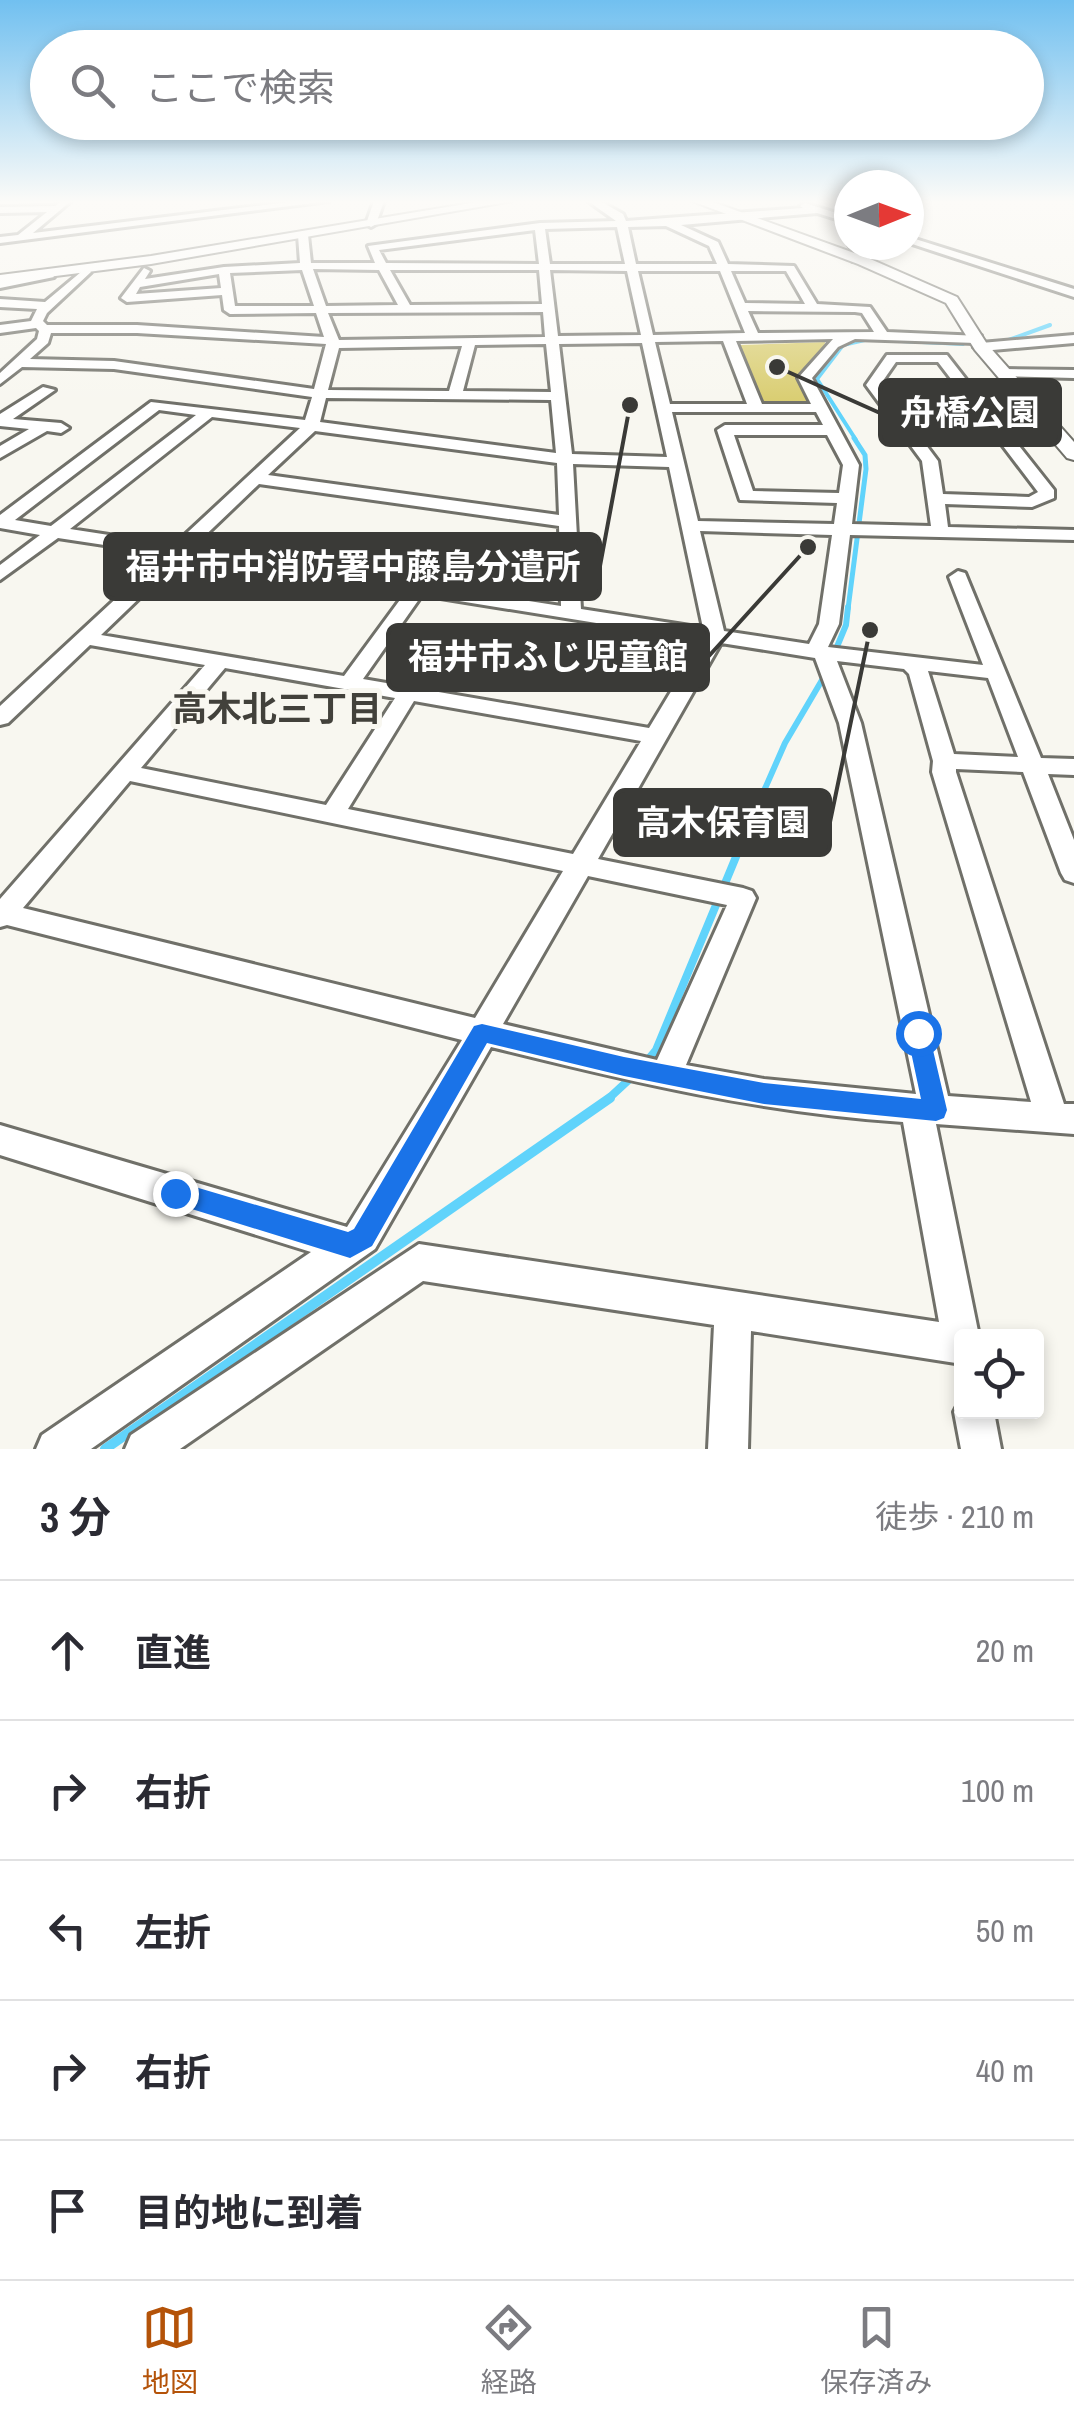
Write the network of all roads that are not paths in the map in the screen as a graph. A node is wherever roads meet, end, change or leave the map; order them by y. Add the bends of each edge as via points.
1 (723, 268) edge
2 (96, 269) edge
3 (145, 269) edge
4 (252, 269) edge
5 (307, 269) edge
6 (383, 269) edge
7 (458, 269) edge
8 (538, 269) edge
9 (630, 269) edge
10 (790, 269) edge
11 (889, 269) edge
12 (1000, 269) edge
13 (87, 270) junction
14 (224, 270) junction
15 (462, 280) dead end
16 (0, 282) edge
17 (135, 284) junction
18 (227, 291) junction
19 (1074, 292) edge
20 (467, 295) dead end
21 (0, 302) edge
22 (47, 306) junction
23 (740, 307) junction
24 (542, 308) junction
25 (814, 308) junction
26 (472, 309) junction
27 (408, 310) junction
28 (323, 312) junction
29 (42, 326) junction
30 (0, 329) edge
31 (157, 330) junction
32 (864, 335) junction
33 (883, 335) junction
34 (728, 337) junction
35 (753, 337) junction
36 (648, 338) junction
37 (1074, 339) edge
38 (551, 340) junction
39 (470, 341) junction
40 (143, 342) dead end
41 (333, 343) junction
42 (978, 343) junction
43 (128, 354) dead end
44 (21, 363) junction
45 (114, 366) junction
46 (1004, 373) junction
47 (1074, 374) edge
48 (1, 379) edge
49 (48, 390) dead end
50 (320, 394) junction
51 (455, 396) junction
52 (558, 396) junction
53 (665, 408) junction
54 (756, 408) junction
55 (821, 408) junction
56 (894, 409) junction
57 (982, 409) junction
58 (1035, 409) junction
59 (209, 412) junction
60 (0, 422) edge
61 (311, 426) junction
62 (834, 430) junction
63 (0, 453) edge
64 (1074, 454) edge
65 (565, 459) junction
66 (678, 462) junction
67 (255, 478) junction
68 (846, 498) junction
69 (938, 499) junction
70 (568, 522) junction
71 (0, 523) edge
72 (692, 526) junction
73 (842, 528) junction
74 (940, 531) junction
75 (56, 533) junction
76 (1074, 535) edge
77 (176, 552) junction
78 (0, 574) edge
79 (958, 577) dead end
80 (417, 589) junction
81 (571, 613) junction
82 (714, 635) junction
83 (85, 638) junction
84 (820, 652) junction
85 (218, 662) junction
86 (911, 663) junction
87 (997, 673) junction
88 (349, 684) junction
89 (408, 694) junction
90 (0, 718) edge
91 (655, 736) junction
92 (946, 760) junction
93 (1033, 766) junction
94 (1074, 767) edge
95 (124, 772) junction
96 (333, 814) junction
97 (580, 864) junction
98 (1074, 873) edge
99 (1, 915) edge
100 (482, 1033) junction
101 (666, 1075) junction
102 (926, 1110) junction
103 (1063, 1118) edge
104 (0, 1140) edge
105 (350, 1246) junction
106 (733, 1310) junction
107 (959, 1329) edge
108 (954, 1343) edge
109 (975, 1419) edge
110 (56, 1449) edge
111 (144, 1449) edge
112 (728, 1449) edge
113 (981, 1449) edge

1 - 23 street
2 - 13 main road
3 - 17 street
4 - 14 street
5 - 28 street
6 - 27 street
7 - 15 street
8 - 24 street
9 - 36 street
10 - 25 street
11 - 42 main road via 952,300
12 - 19 street
13 - 16 main road
13 - 22 street
14 - 17 street
14 - 18 street
17 - 18 street via 127,298
18 - 28 street via 230,310
20 - 26 street
21 - 22 street
22 - 29 street via 37,321
23 - 25 street
23 - 35 street
24 - 26 street
24 - 38 street
25 - 33 street via 866,310
26 - 27 street
27 - 28 street
28 - 41 street
29 - 30 street
29 - 31 street
29 - 44 street via 43,340
31 - 40 street
31 - 41 street
32 - 33 street
32 - 35 street
32 - 55 street via 833,344 805,378
33 - 42 street
34 - 35 street
34 - 36 street
34 - 54 street
36 - 38 street
36 - 53 street
37 - 42 street
38 - 39 street
38 - 52 street
39 - 41 street
39 - 51 street
41 - 50 street
42 - 46 main road
43 - 45 street
44 - 45 street
44 - 48 street
45 - 50 street
46 - 47 street
46 - 58 main road
49 - 60 street
50 - 51 street
50 - 61 street
51 - 52 street
52 - 65 street
53 - 54 street
53 - 66 street
54 - 55 street
55 - 62 street
56 - 57 street
56 - 57 street via 873,384 892,358 942,358
56 - 69 street via 930,461
57 - 58 street
57 - 69 street via 1048,494 1032,502
58 - 64 main road
59 - 61 street
59 - 71 street via 156,405
59 - 75 street
60 - 63 street via 53,427
61 - 65 street
61 - 67 street
62 - 68 street via 851,465
62 - 68 street via 725,430 746,496
65 - 66 street
65 - 70 street
66 - 72 street
67 - 70 street
67 - 77 street
68 - 73 street
69 - 74 street
70 - 81 street
71 - 75 street
72 - 73 street
72 - 82 street
73 - 74 street
73 - 84 street
74 - 76 street
75 - 77 street
75 - 78 street
77 - 80 street
77 - 83 street
79 - 87 street
80 - 81 street
80 - 88 street
81 - 82 street
82 - 84 street
82 - 91 street
83 - 85 street
83 - 90 street
84 - 86 street
84 - 102 street via 850,723
85 - 88 street
85 - 95 street
86 - 87 street
86 - 92 street
87 - 93 street
88 - 89 street
89 - 91 street
89 - 96 street
91 - 97 street
92 - 93 street
92 - 103 street via 944,772
93 - 94 street
93 - 98 street
95 - 96 street
95 - 99 street
96 - 97 street
97 - 100 street
97 - 101 street via 744,898
99 - 100 street
100 - 101 street
100 - 105 street via 363,1238
101 - 102 street via 764,1094
102 - 103 street
102 - 107 street
104 - 105 street
105 - 110 street
106 - 108 street
106 - 111 street via 419,1262
106 - 112 street
109 - 113 street

